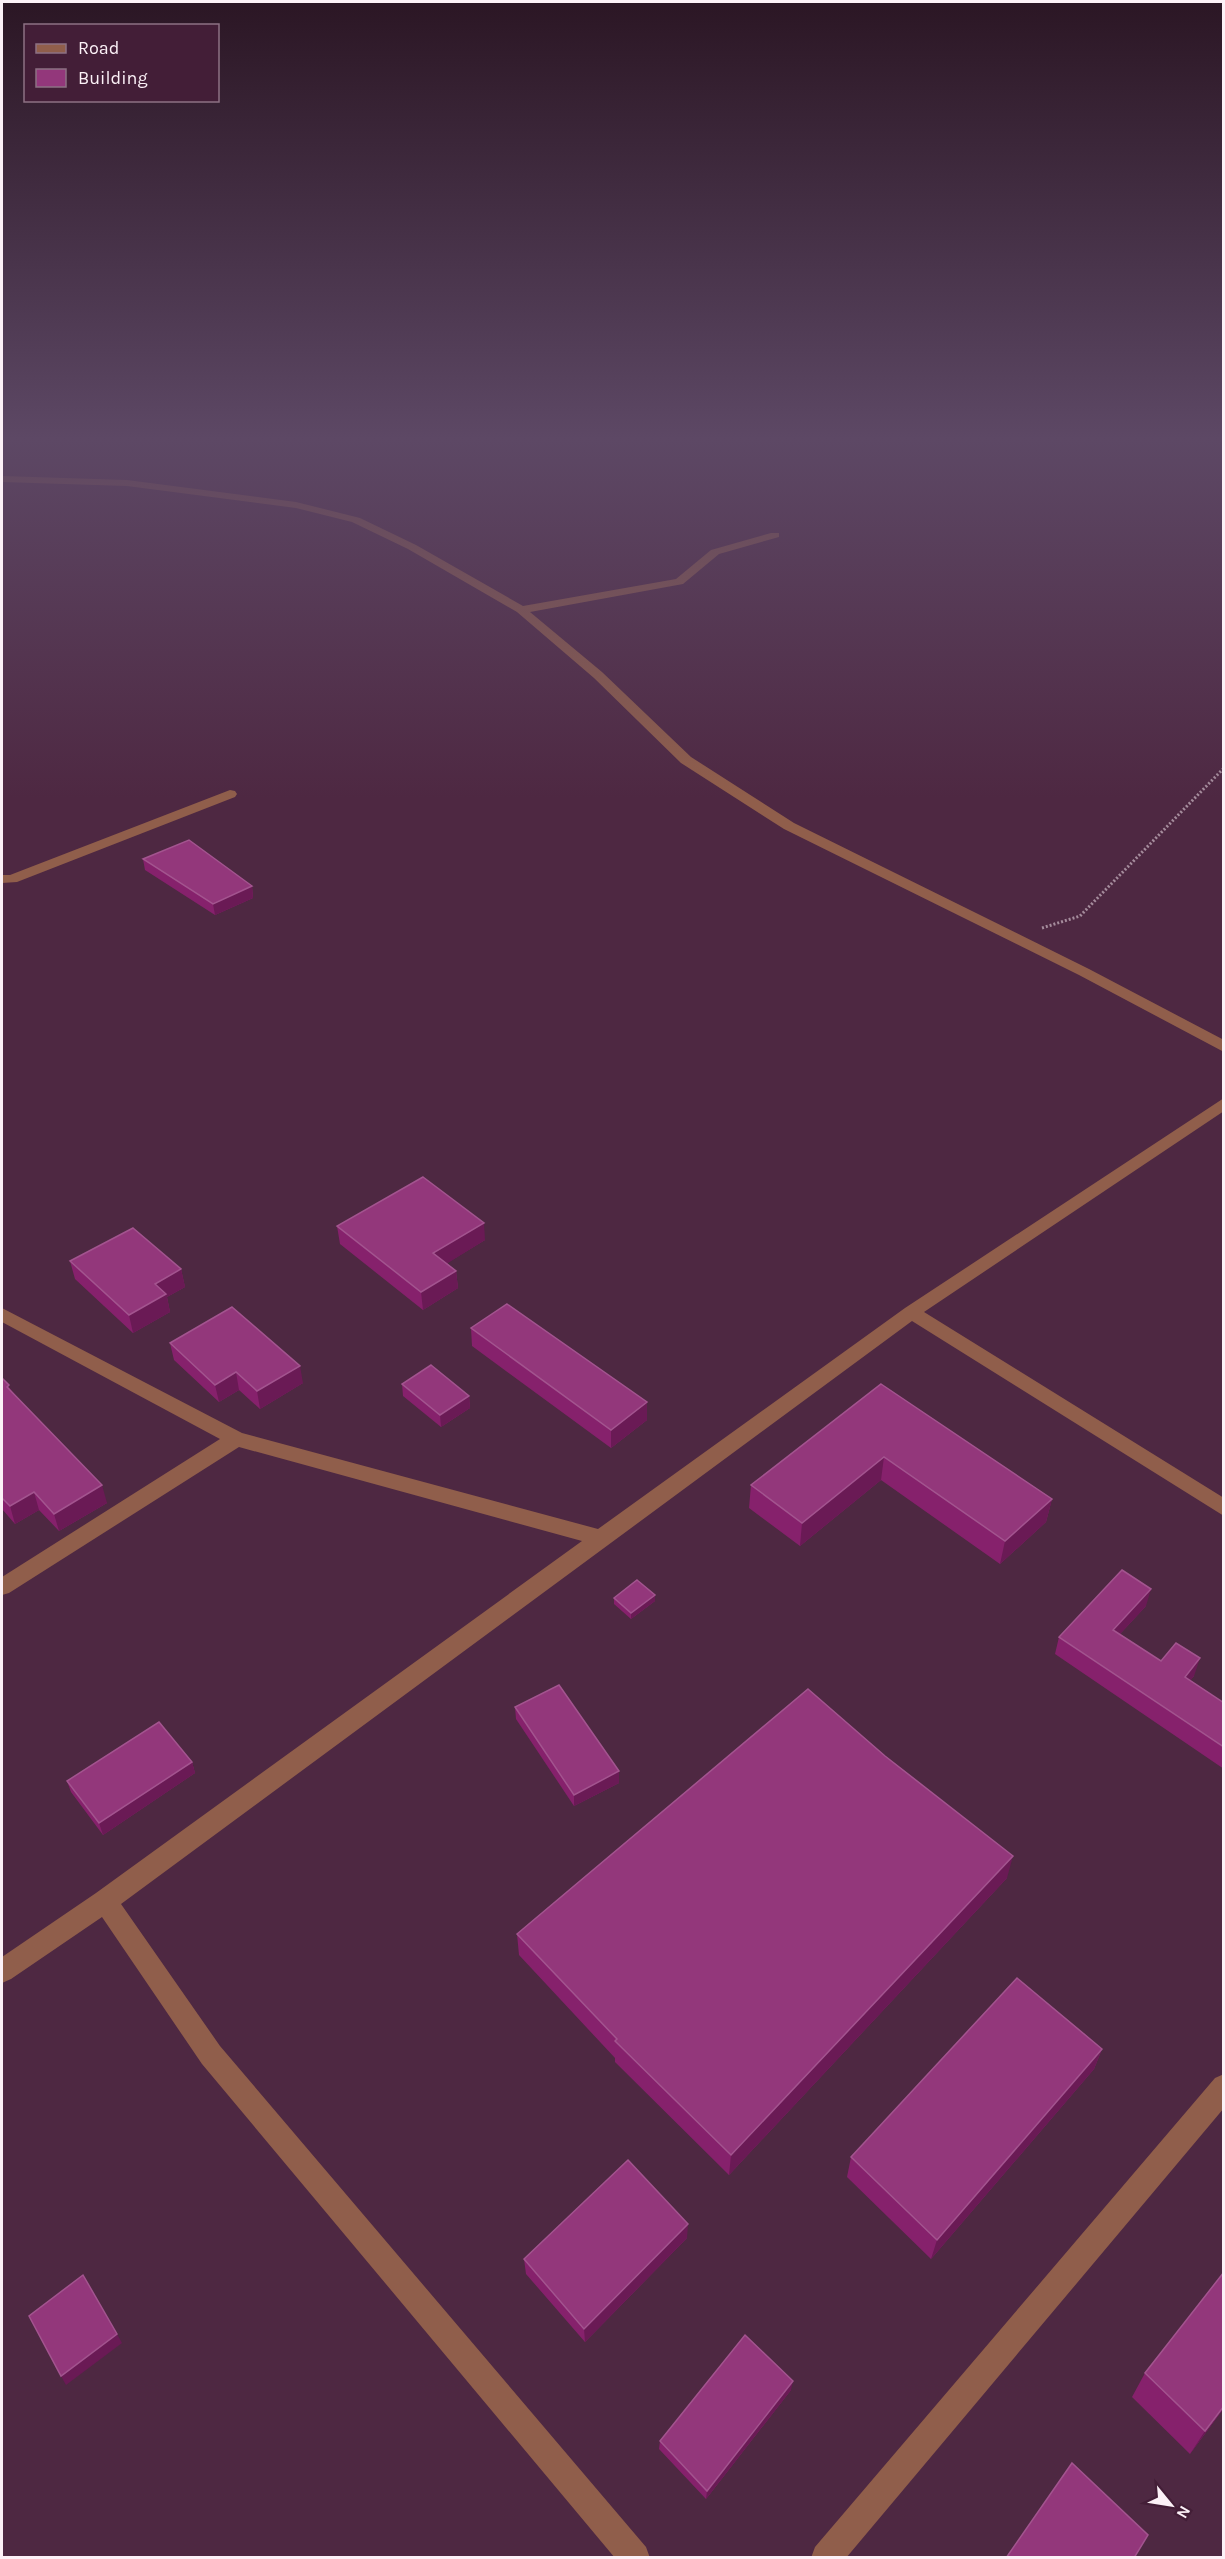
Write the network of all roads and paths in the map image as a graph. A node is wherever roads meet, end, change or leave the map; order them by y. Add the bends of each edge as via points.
1 (433, 559) edge
2 (706, 559) edge
3 (521, 610) junction
4 (1224, 768) edge
5 (230, 794) dead end
6 (2, 879) edge
7 (1012, 937) junction
8 (1224, 1047) edge
9 (1224, 1103) edge
10 (911, 1312) junction
11 (2, 1314) edge
12 (236, 1439) junction
13 (1224, 1508) edge
14 (601, 1538) junction
15 (2, 1587) edge
16 (105, 1900) junction
17 (2, 1971) edge
18 (1224, 2087) edge
19 (635, 2558) edge
20 (826, 2558) edge

1 - 3 street
2 - 3 street via 679,582
3 - 7 street via 598,675 686,760 789,826
4 - 7 path via 1080,916
5 - 6 street via 12,879
7 - 8 street
9 - 10 street
10 - 13 street
10 - 14 street
11 - 12 street
12 - 14 street
12 - 15 street
14 - 16 street
16 - 17 street
16 - 19 street via 211,2055
18 - 20 street

